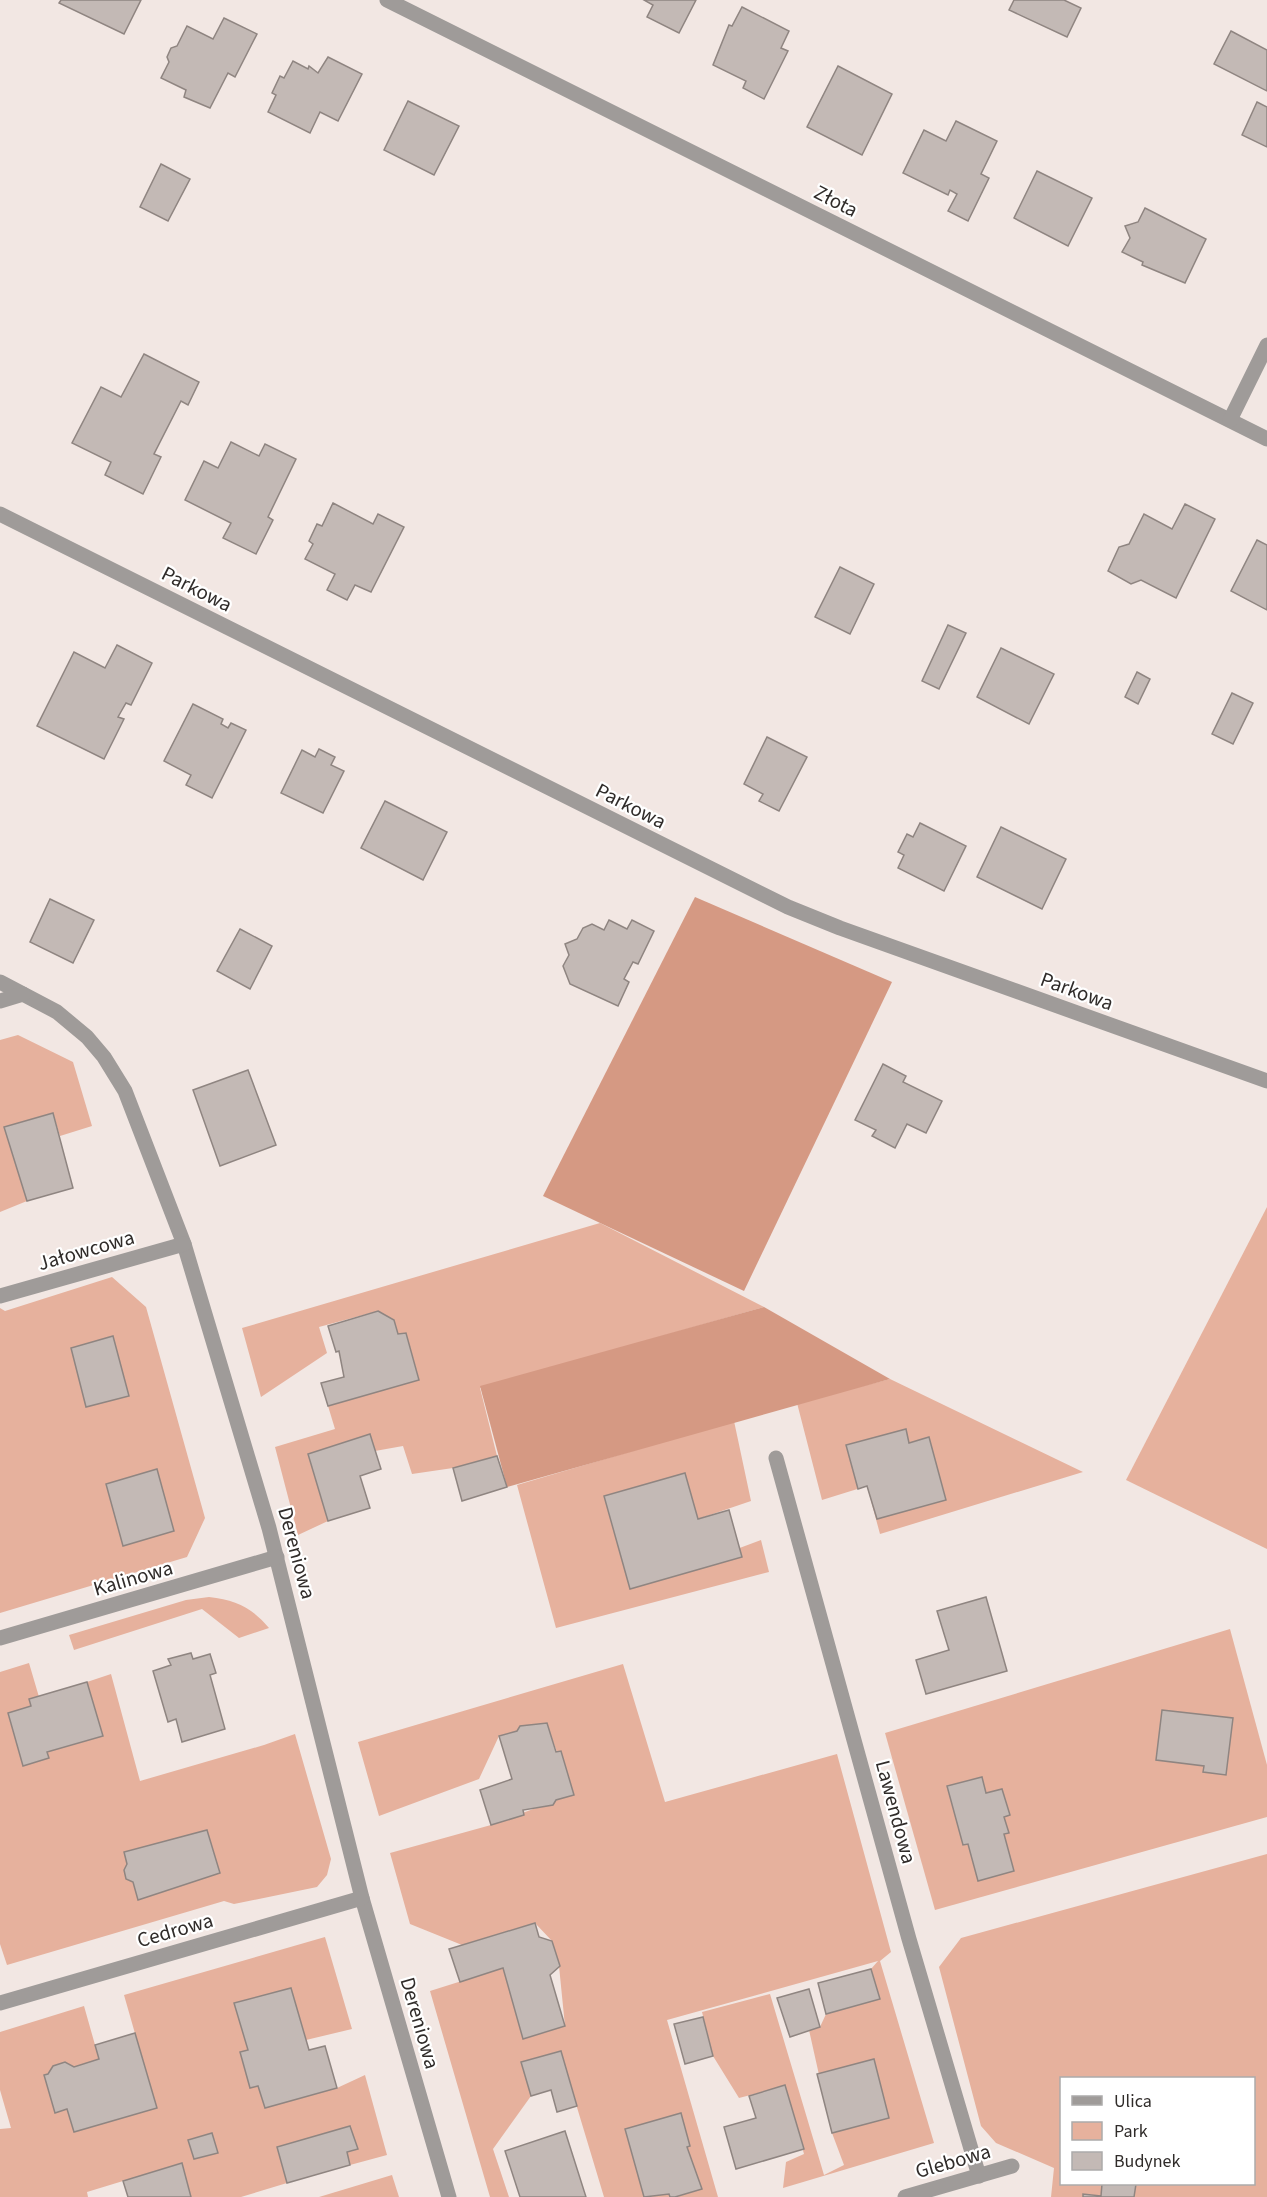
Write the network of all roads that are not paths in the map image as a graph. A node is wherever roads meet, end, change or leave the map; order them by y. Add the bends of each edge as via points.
1 (387, 0) edge
2 (1267, 345) edge
3 (1230, 420) junction
4 (1267, 439) edge
5 (0, 514) edge
6 (0, 982) edge
7 (23, 994) junction
8 (0, 1001) edge
9 (1267, 1081) edge
10 (184, 1244) junction
11 (0, 1296) edge
12 (776, 1458) dead end
13 (277, 1557) junction
14 (0, 1638) edge
15 (362, 1898) junction
16 (0, 2002) edge
17 (1012, 2166) dead end
18 (979, 2176) junction
19 (449, 2197) edge
20 (906, 2197) edge

1 - 3 street, Złota
2 - 3 street
3 - 4 street, Złota
5 - 9 street, Parkowa via 788,907
6 - 7 street, Dereniowa
7 - 8 street
7 - 10 street, Dereniowa via 57,1012 104,1057 125,1091
10 - 11 street, Jałowcowa
10 - 13 street, Dereniowa
12 - 18 street, Lawendowa via 909,1940
13 - 14 street, Kalinowa
13 - 15 street, Dereniowa
15 - 16 street, Cedrowa
15 - 19 street, Dereniowa
17 - 18 street, Glebowa
18 - 20 street, Glebowa

